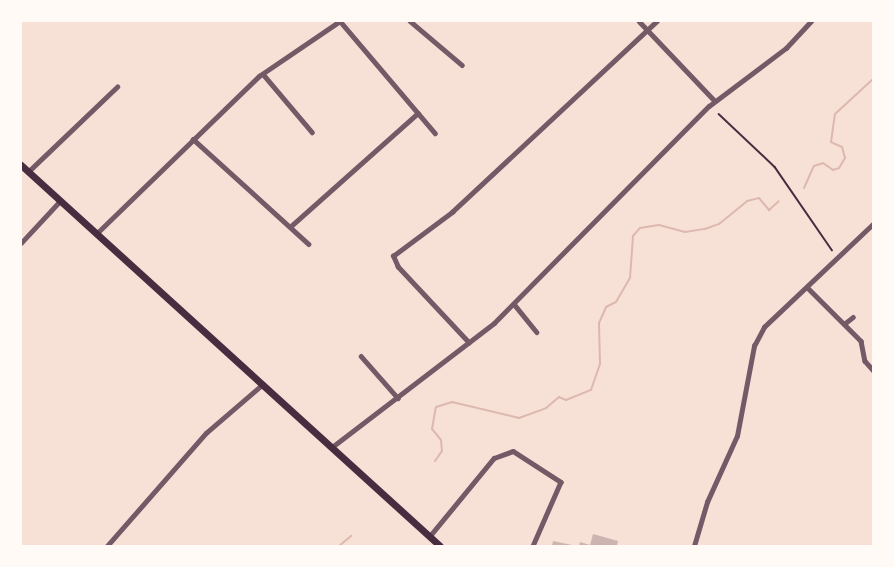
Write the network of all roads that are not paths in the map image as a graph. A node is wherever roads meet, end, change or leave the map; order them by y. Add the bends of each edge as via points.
1 (340, 21) edge
2 (410, 21) edge
3 (639, 21) edge
4 (657, 21) edge
5 (811, 21) edge
6 (648, 31) junction
7 (462, 65) dead end
8 (263, 74) junction
9 (117, 87) dead end
10 (714, 101) junction
11 (418, 113) junction
12 (312, 132) dead end
13 (435, 133) dead end
14 (193, 139) junction
15 (21, 165) edge
16 (28, 171) junction
17 (60, 201) junction
18 (873, 224) edge
19 (290, 227) junction
20 (96, 234) junction
21 (21, 243) edge
22 (309, 244) dead end
23 (808, 288) junction
24 (514, 304) junction
25 (853, 316) dead end
26 (844, 324) junction
27 (537, 332) dead end
28 (470, 343) junction
29 (361, 356) dead end
30 (873, 370) edge
31 (263, 384) junction
32 (398, 398) junction
33 (332, 447) junction
34 (429, 537) junction
35 (107, 546) edge
36 (440, 546) edge
37 (533, 546) edge
38 (694, 546) edge

1 - 8 street
1 - 11 street
2 - 7 street
3 - 6 street
4 - 6 street
5 - 10 street via 786,48
6 - 10 street
6 - 28 street via 452,212 393,255 398,267
8 - 12 street
8 - 14 street
9 - 16 street
10 - 24 street
11 - 13 street
11 - 19 street
14 - 19 street
14 - 20 street
15 - 16 main road
16 - 17 main road
17 - 20 main road
17 - 21 street
18 - 23 street
19 - 22 street
20 - 31 main road
23 - 26 street
23 - 38 street via 773,316 754,346 736,436 707,502
24 - 27 street
24 - 28 street
25 - 26 street
26 - 30 street via 861,341 865,361
28 - 32 street
29 - 32 street
31 - 33 main road
31 - 35 street via 206,433
32 - 33 street
33 - 34 main road
34 - 36 main road
34 - 37 street via 494,458 513,451 561,482

